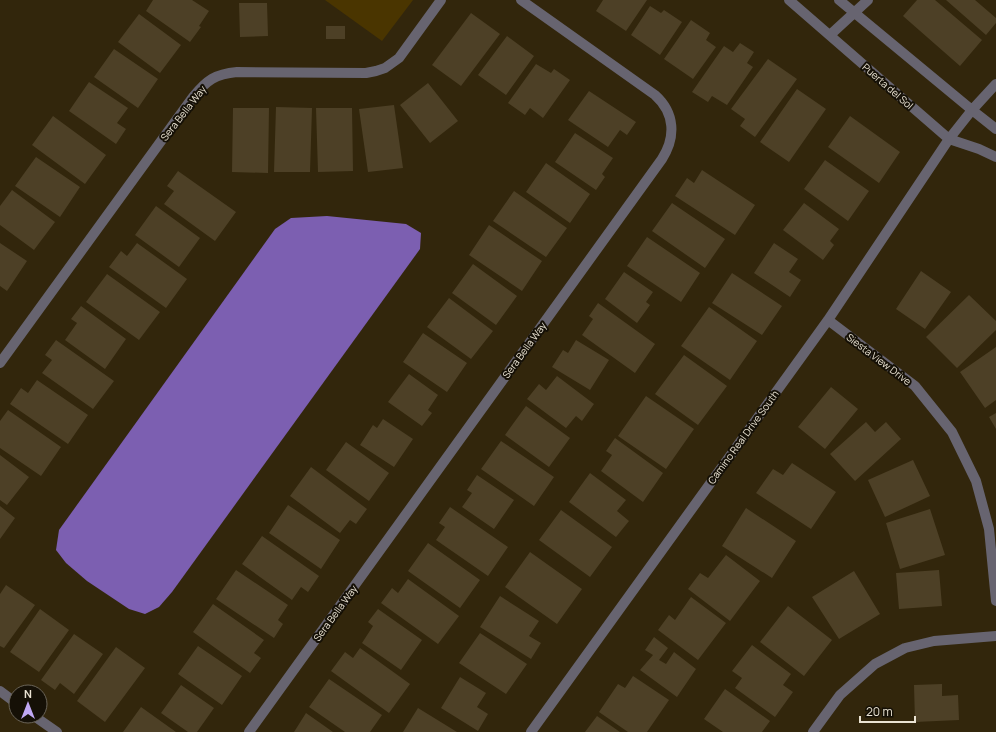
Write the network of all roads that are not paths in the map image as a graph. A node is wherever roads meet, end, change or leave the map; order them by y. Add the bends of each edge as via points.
1 (442, 0) edge
2 (521, 0) edge
3 (789, 0) edge
4 (839, 0) edge
5 (868, 0) edge
6 (854, 13) junction
7 (830, 35) junction
8 (996, 84) edge
9 (972, 110) junction
10 (996, 129) edge
11 (949, 139) junction
12 (996, 157) edge
13 (828, 320) junction
14 (0, 363) edge
15 (996, 601) edge
16 (996, 636) edge
17 (46, 724) edge
18 (57, 732) edge
19 (248, 732) edge
20 (531, 732) edge
21 (813, 732) edge

1 - 14 street, Sera Bella Way via 399,58 385,68 366,73 237,72 217,76 208,81 186,106
2 - 19 street, Sera Bella Way via 656,95 669,114 670,144 662,159
3 - 7 street, Puerta del Sol
4 - 6 street
5 - 6 street
6 - 7 street
6 - 9 street
7 - 11 street, Puerta del Sol
8 - 9 street, Camino Real Drive South
9 - 10 street
9 - 11 street, Camino Real Drive South
11 - 12 street, Puerta del Sol
11 - 13 street, Camino Real Drive South
13 - 15 street, Siesta View Drive via 915,386 952,432 976,481 989,529
13 - 20 street, Camino Real Drive South
16 - 21 street via 934,641 905,648 875,664 840,695
17 - 18 street

